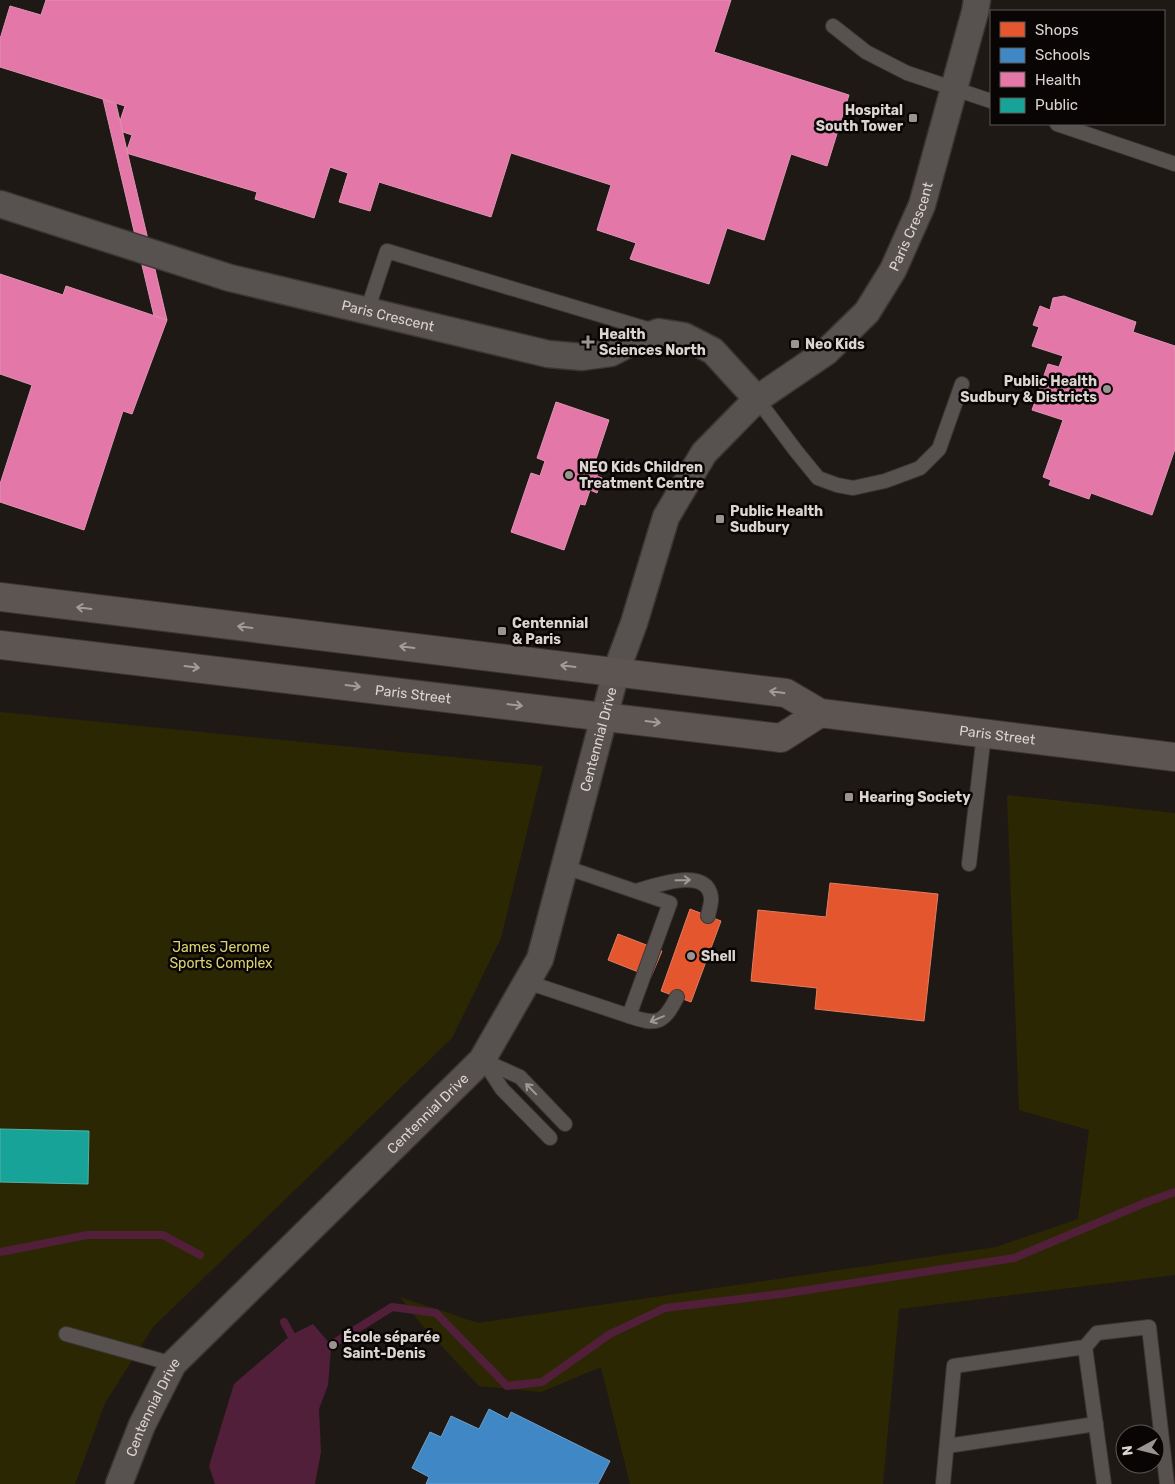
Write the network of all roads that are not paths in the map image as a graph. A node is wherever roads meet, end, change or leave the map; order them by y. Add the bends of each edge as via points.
1 (977, 0) edge
2 (833, 26) dead end
3 (954, 88) junction
4 (990, 101) edge
5 (1060, 125) edge
6 (1175, 164) edge
7 (0, 204) edge
8 (367, 311) junction
9 (659, 332) junction
10 (962, 384) dead end
11 (757, 399) junction
12 (0, 597) edge
13 (0, 645) edge
14 (616, 672) junction
15 (820, 713) junction
16 (605, 716) junction
17 (984, 734) junction
18 (1175, 757) edge
19 (969, 864) dead end
20 (565, 867) junction
21 (636, 891) junction
22 (708, 916) dead end
23 (527, 982) junction
24 (677, 997) dead end
25 (629, 1016) junction
26 (482, 1060) junction
27 (565, 1124) dead end
28 (550, 1138) dead end
29 (66, 1334) dead end
30 (1085, 1347) junction
31 (173, 1364) junction
32 (1096, 1424) junction
33 (947, 1446) junction
34 (119, 1484) edge
35 (943, 1484) edge
36 (1104, 1484) edge
37 (1167, 1484) edge

1 - 3 street, Paris Crescent
2 - 3 lane via 866,52 907,73
3 - 4 lane
3 - 11 street, Paris Crescent via 922,205 893,270 867,312 826,352
5 - 6 lane
7 - 8 street, Paris Crescent via 230,278
8 - 9 street, Paris Crescent via 548,354 582,357 611,353
8 - 9 lane via 387,251
9 - 11 street, Paris Crescent via 684,336 713,351
10 - 11 lane via 939,449 920,468 853,488 818,478
11 - 14 street, Paris Crescent via 704,453 666,517
14 -> 12 main road, Paris Street
13 -> 16 main road, Paris Street
15 -> 14 main road, Paris Street via 786,693
14 - 16 street, Centennial Drive
16 -> 15 main road, Paris Street via 781,738
15 - 17 main road, Paris Street
16 - 20 street, Centennial Drive
17 - 18 main road, Paris Street
17 - 19 lane
20 - 21 lane
20 - 23 street, Centennial Drive via 540,959
21 -> 22 lane via 675,880 706,883 712,899
21 - 25 lane via 670,903
23 - 25 lane
23 - 26 street, Centennial Drive
24 -> 25 lane via 669,1013 662,1018 649,1022
27 -> 26 lane via 520,1077
26 - 28 lane via 502,1089
26 - 31 street, Centennial Drive
29 - 31 lane
30 - 32 lane
30 - 33 lane via 954,1366
30 - 37 lane via 1097,1333 1149,1327
31 - 34 street, Centennial Drive via 142,1425
32 - 33 lane
32 - 36 lane
33 - 35 lane

